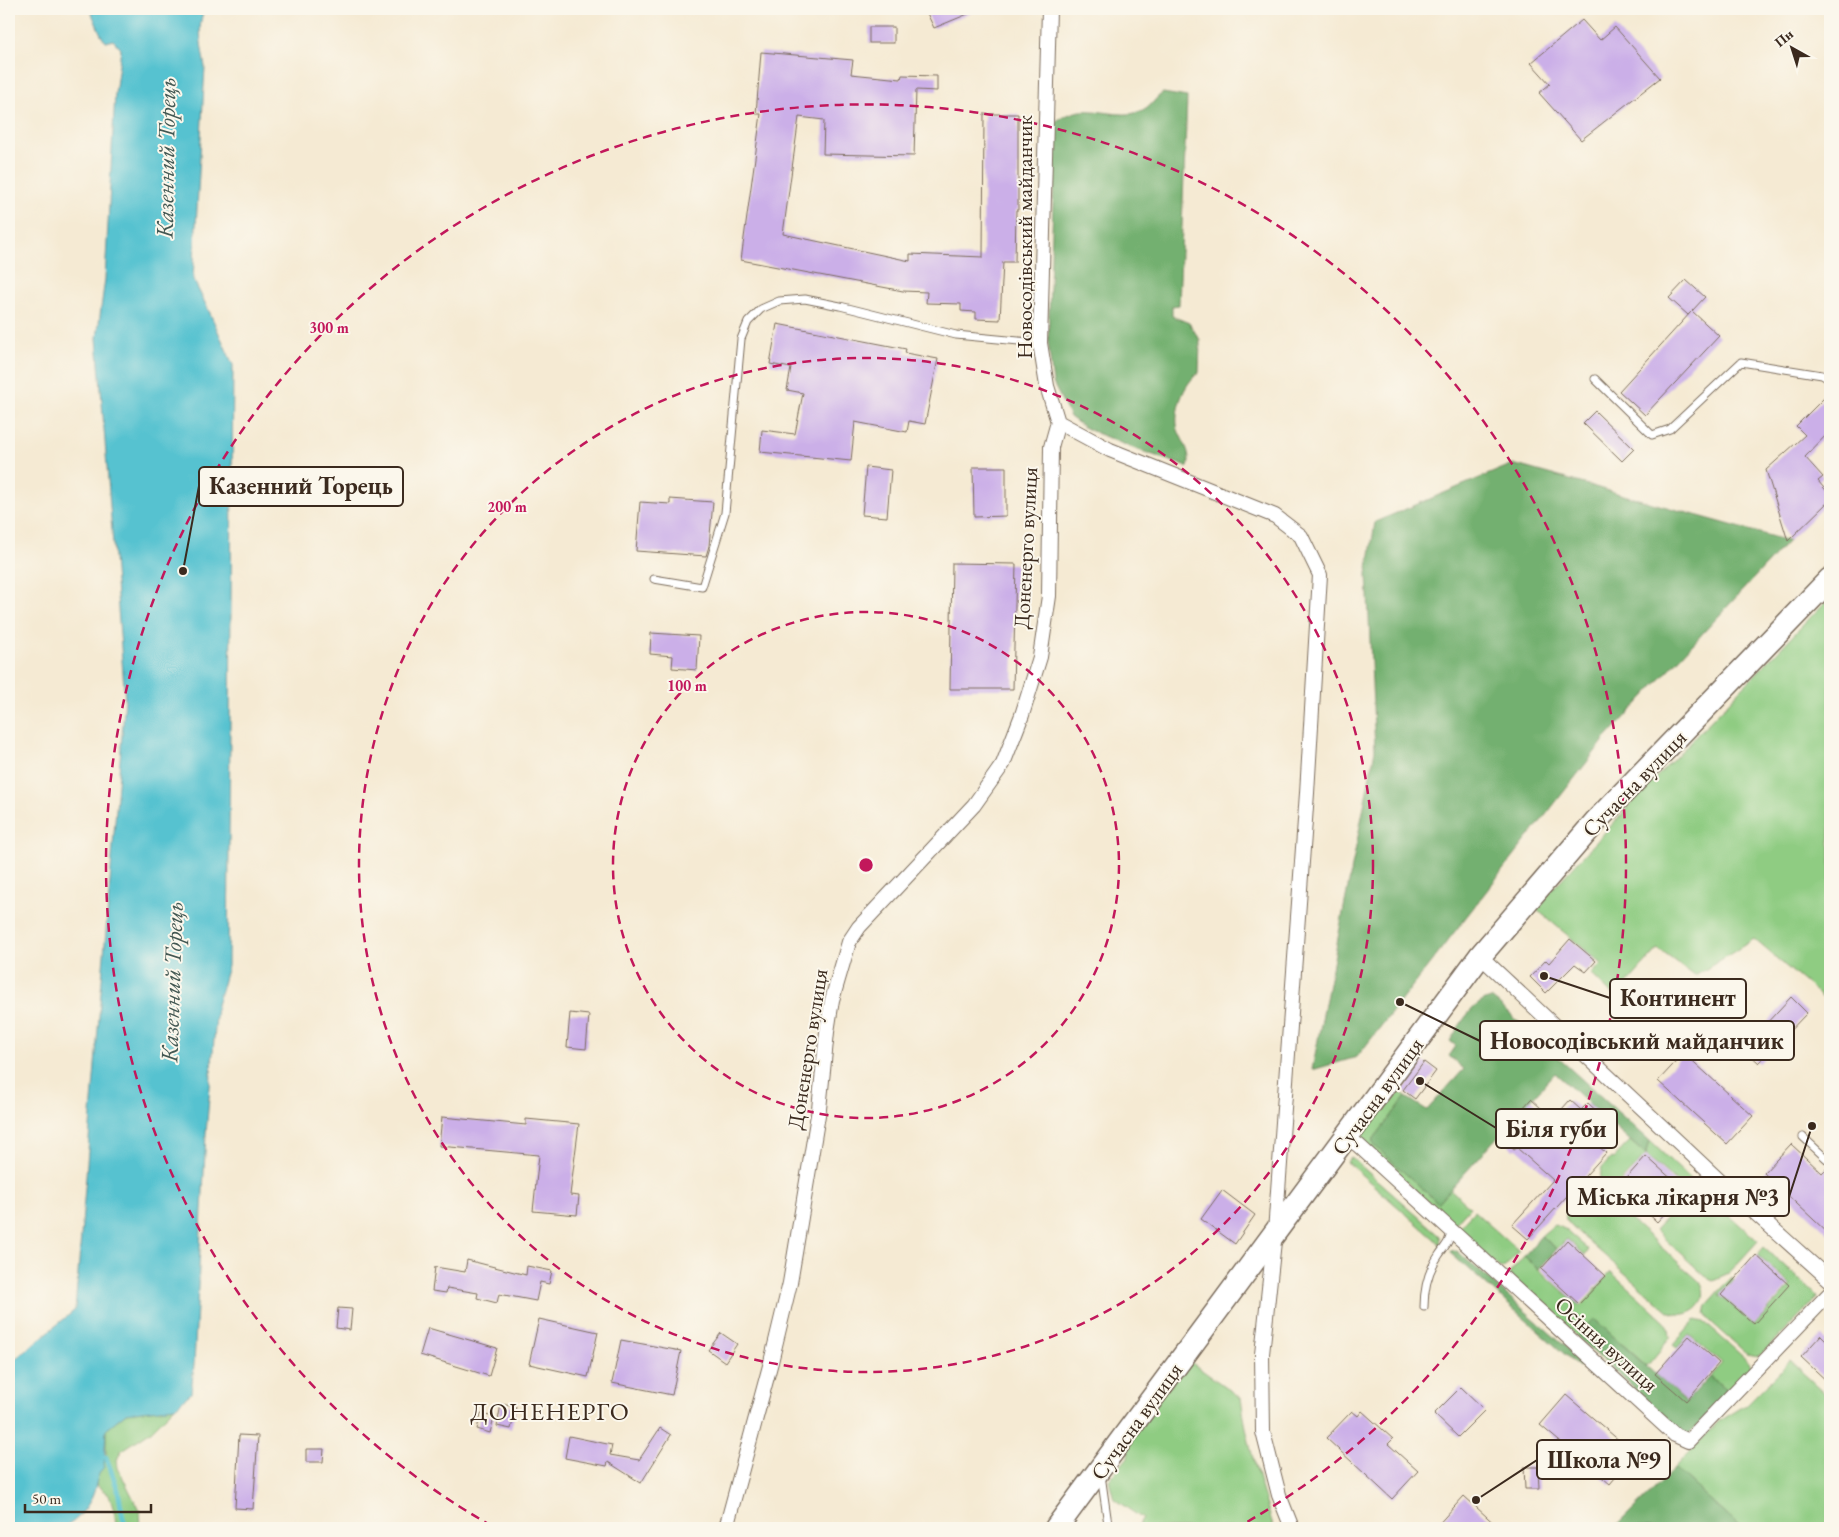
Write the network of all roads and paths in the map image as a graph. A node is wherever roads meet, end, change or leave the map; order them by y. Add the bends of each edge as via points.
1 (1049, 9) edge
2 (1040, 343) junction
3 (1595, 379) dead end
4 (1830, 380) edge
5 (1058, 422) junction
6 (654, 579) dead end
7 (1830, 579) edge
8 (1480, 956) junction
9 (1803, 1137) dead end
10 (1347, 1138) junction
11 (1830, 1162) edge
12 (1451, 1231) junction
13 (1275, 1232) junction
14 (1830, 1280) edge
15 (1830, 1293) edge
16 (1424, 1308) dead end
17 (1100, 1470) junction
18 (726, 1528) edge
19 (1056, 1528) edge
20 (1105, 1528) edge
21 (1292, 1528) edge

1 - 2 street, Новосодівський майданчик
2 - 5 street, Новосодівський майданчик
2 - 6 lane via 956,336 805,299 779,301 761,309 748,322 741,339 725,513 702,587
3 - 4 lane via 1652,435 1670,429 1741,362 1822,375
5 - 13 street via 1110,450 1275,516 1301,536 1320,575
5 - 18 street, Доненерго вулиця via 1051,447 1049,596 1040,657 1003,764 974,805 859,927 843,960 832,1000 819,1109 790,1283
7 - 8 main road, Сучасна вулиця via 1596,821
8 - 10 main road, Сучасна вулиця
8 - 14 street via 1722,1184
9 - 11 lane
10 - 12 street, Осіння вулиця
10 - 13 main road, Сучасна вулиця
12 - 15 street, Осіння вулиця via 1674,1435 1688,1441
12 - 16 lane via 1448,1243 1426,1281
13 - 17 main road, Сучасна вулиця
13 - 21 street via 1262,1354 1263,1432 1279,1495
17 - 19 main road, Сучасна вулиця
17 - 20 lane via 1108,1524

